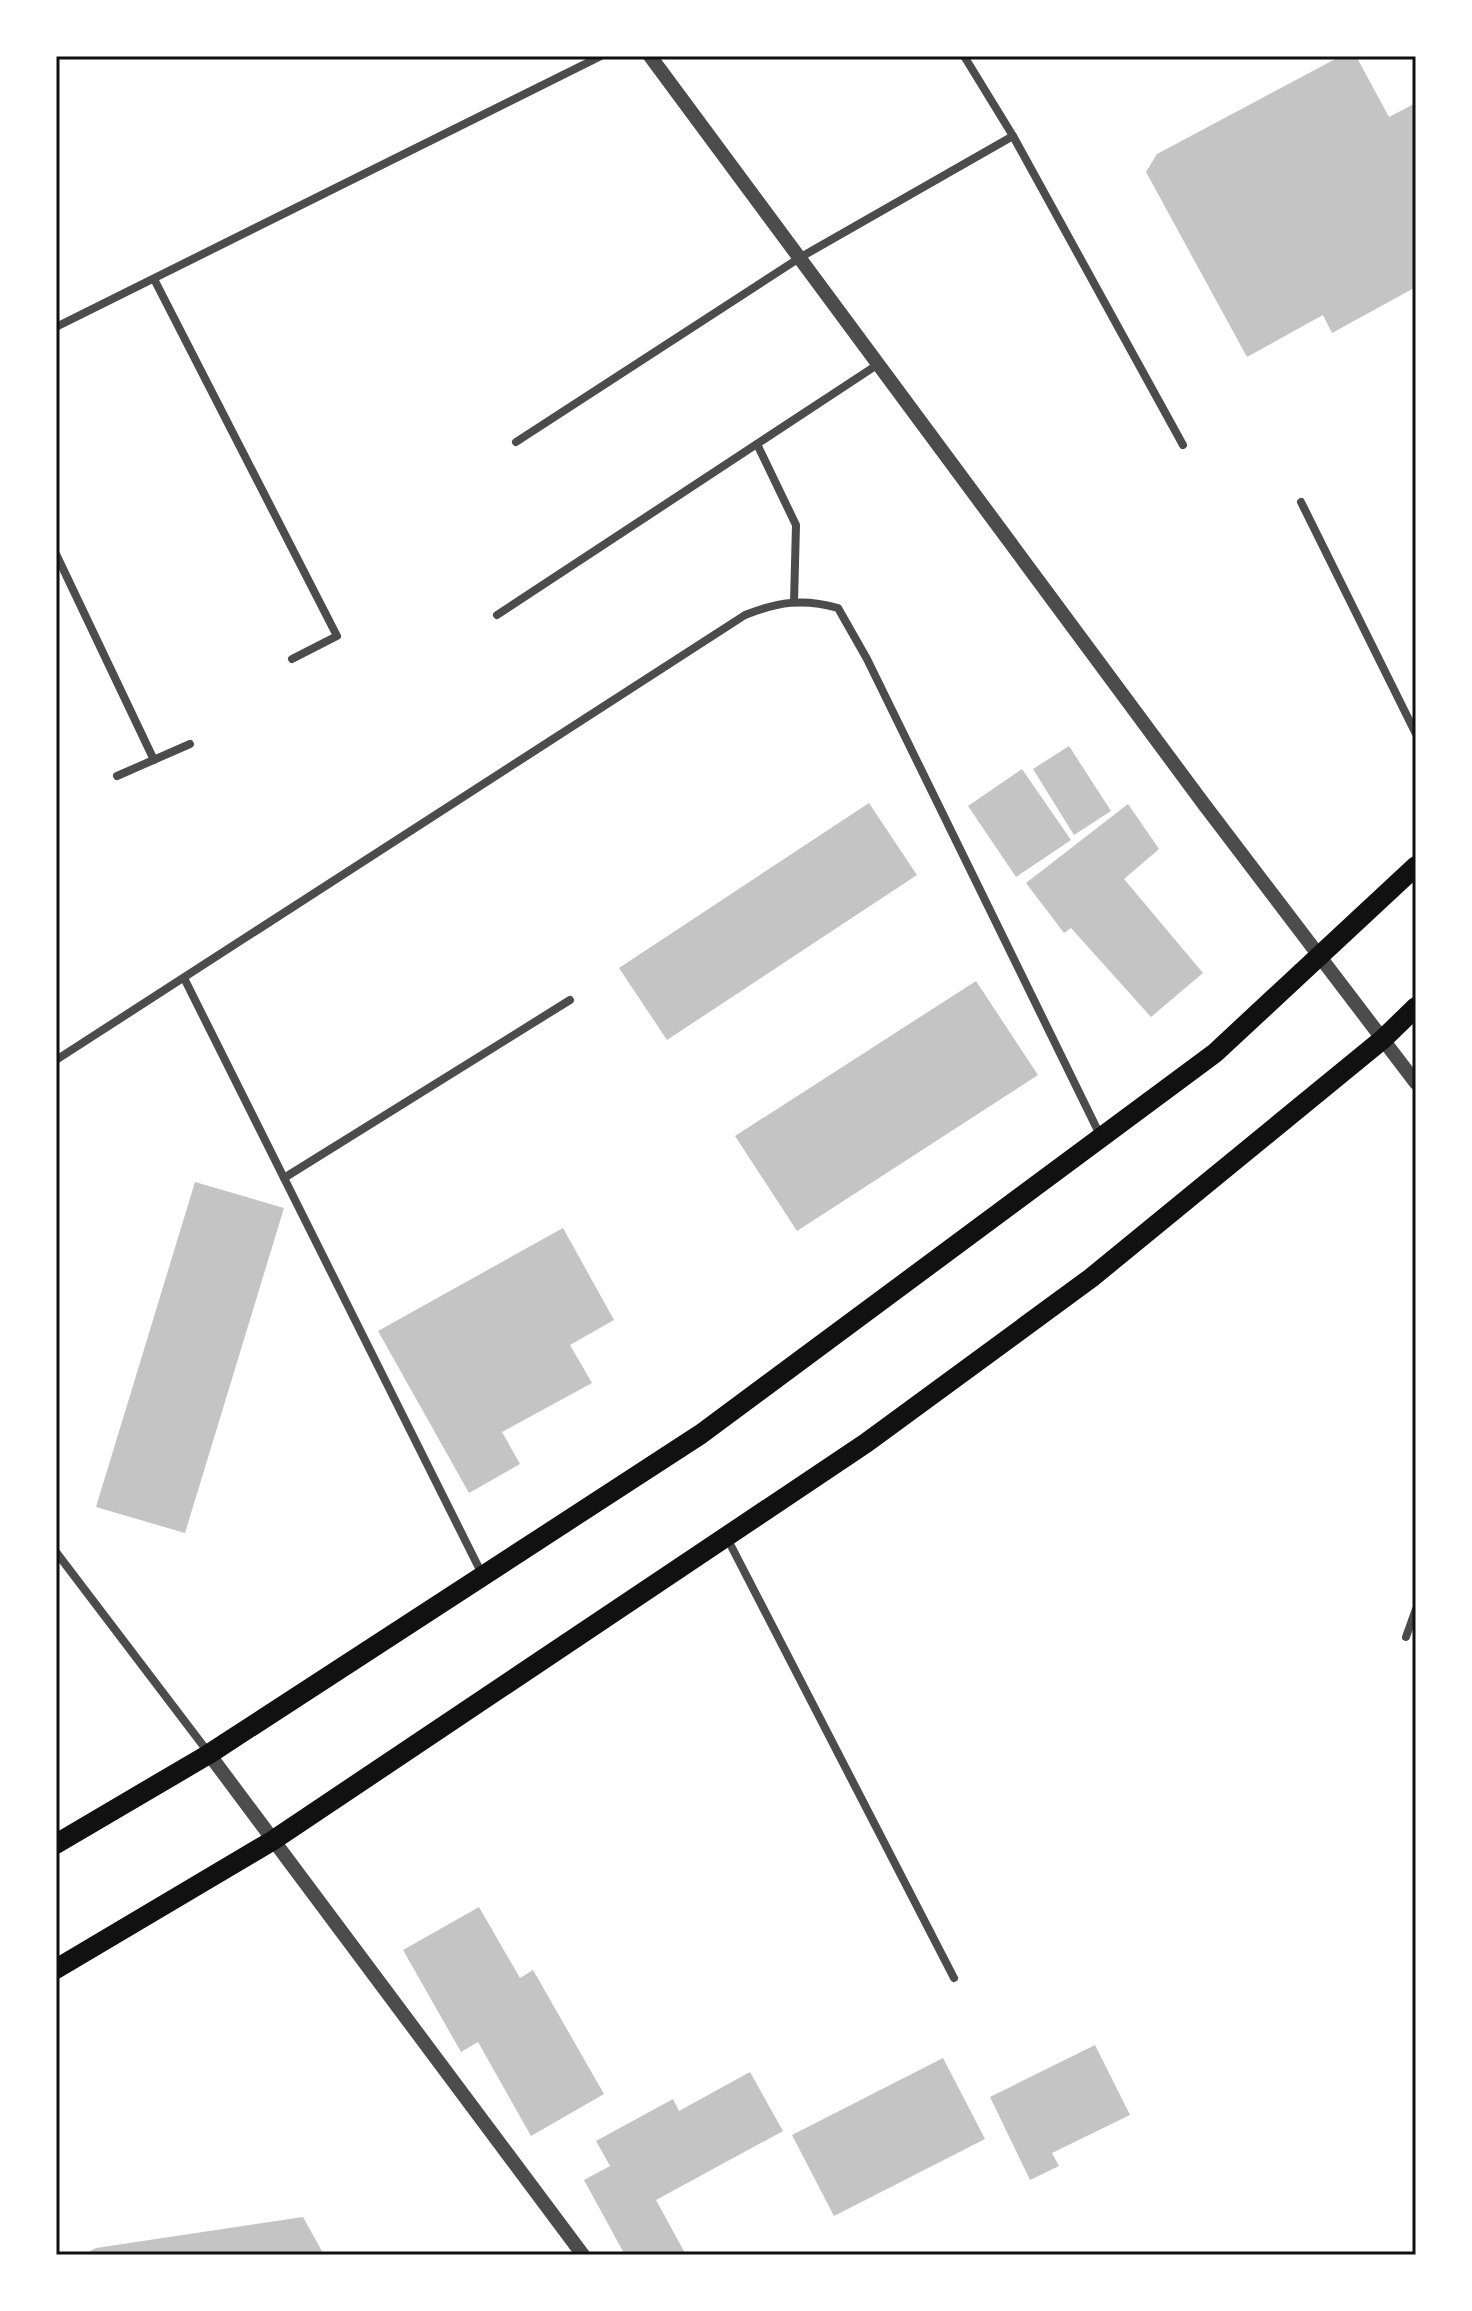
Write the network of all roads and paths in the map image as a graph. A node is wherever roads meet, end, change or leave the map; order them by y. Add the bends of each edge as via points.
1 (601, 56) edge
2 (650, 56) edge
3 (964, 56) edge
4 (1013, 136) junction
5 (801, 257) junction
6 (154, 279) junction
7 (56, 327) edge
8 (880, 363) junction
9 (516, 442) dead end
10 (757, 444) junction
11 (1183, 445) dead end
12 (1301, 502) dead end
13 (56, 554) edge
14 (794, 602) junction
15 (497, 615) dead end
16 (292, 659) dead end
17 (1416, 734) edge
18 (190, 744) dead end
19 (154, 760) junction
20 (117, 776) dead end
21 (1416, 866) edge
22 (1316, 955) junction
23 (184, 978) junction
24 (570, 1000) dead end
25 (1416, 1007) edge
26 (1383, 1039) junction
27 (56, 1060) edge
28 (1416, 1083) edge
29 (1101, 1138) junction
30 (284, 1178) junction
31 (726, 1537) junction
32 (56, 1552) edge
33 (484, 1578) junction
34 (1416, 1609) edge
35 (1406, 1637) dead end
36 (209, 1754) junction
37 (272, 1841) junction
38 (56, 1844) edge
39 (56, 1969) edge
40 (954, 1978) dead end
41 (583, 2255) edge

1 - 6 street
2 - 5 street
3 - 4 street
4 - 5 street
4 - 11 street
5 - 8 street
5 - 9 street
6 - 7 street
6 - 16 street via 337,636
8 - 10 street
8 - 22 street
10 - 14 street via 796,525
10 - 15 street
12 - 17 street
13 - 19 street
14 - 23 street via 745,615
14 - 29 street via 811,600 838,608
18 - 19 street
19 - 20 street
21 - 22 main road
22 - 26 street
22 - 29 main road via 1215,1053
23 - 27 street
23 - 30 street
24 - 30 street
25 - 26 main road
26 - 28 street
26 - 31 main road via 1091,1278 866,1443
29 - 33 main road via 701,1434
30 - 33 street
31 - 37 main road
31 - 40 street
32 - 36 street
33 - 36 main road
34 - 35 street
36 - 37 street
36 - 38 main road
37 - 39 main road
37 - 41 street

